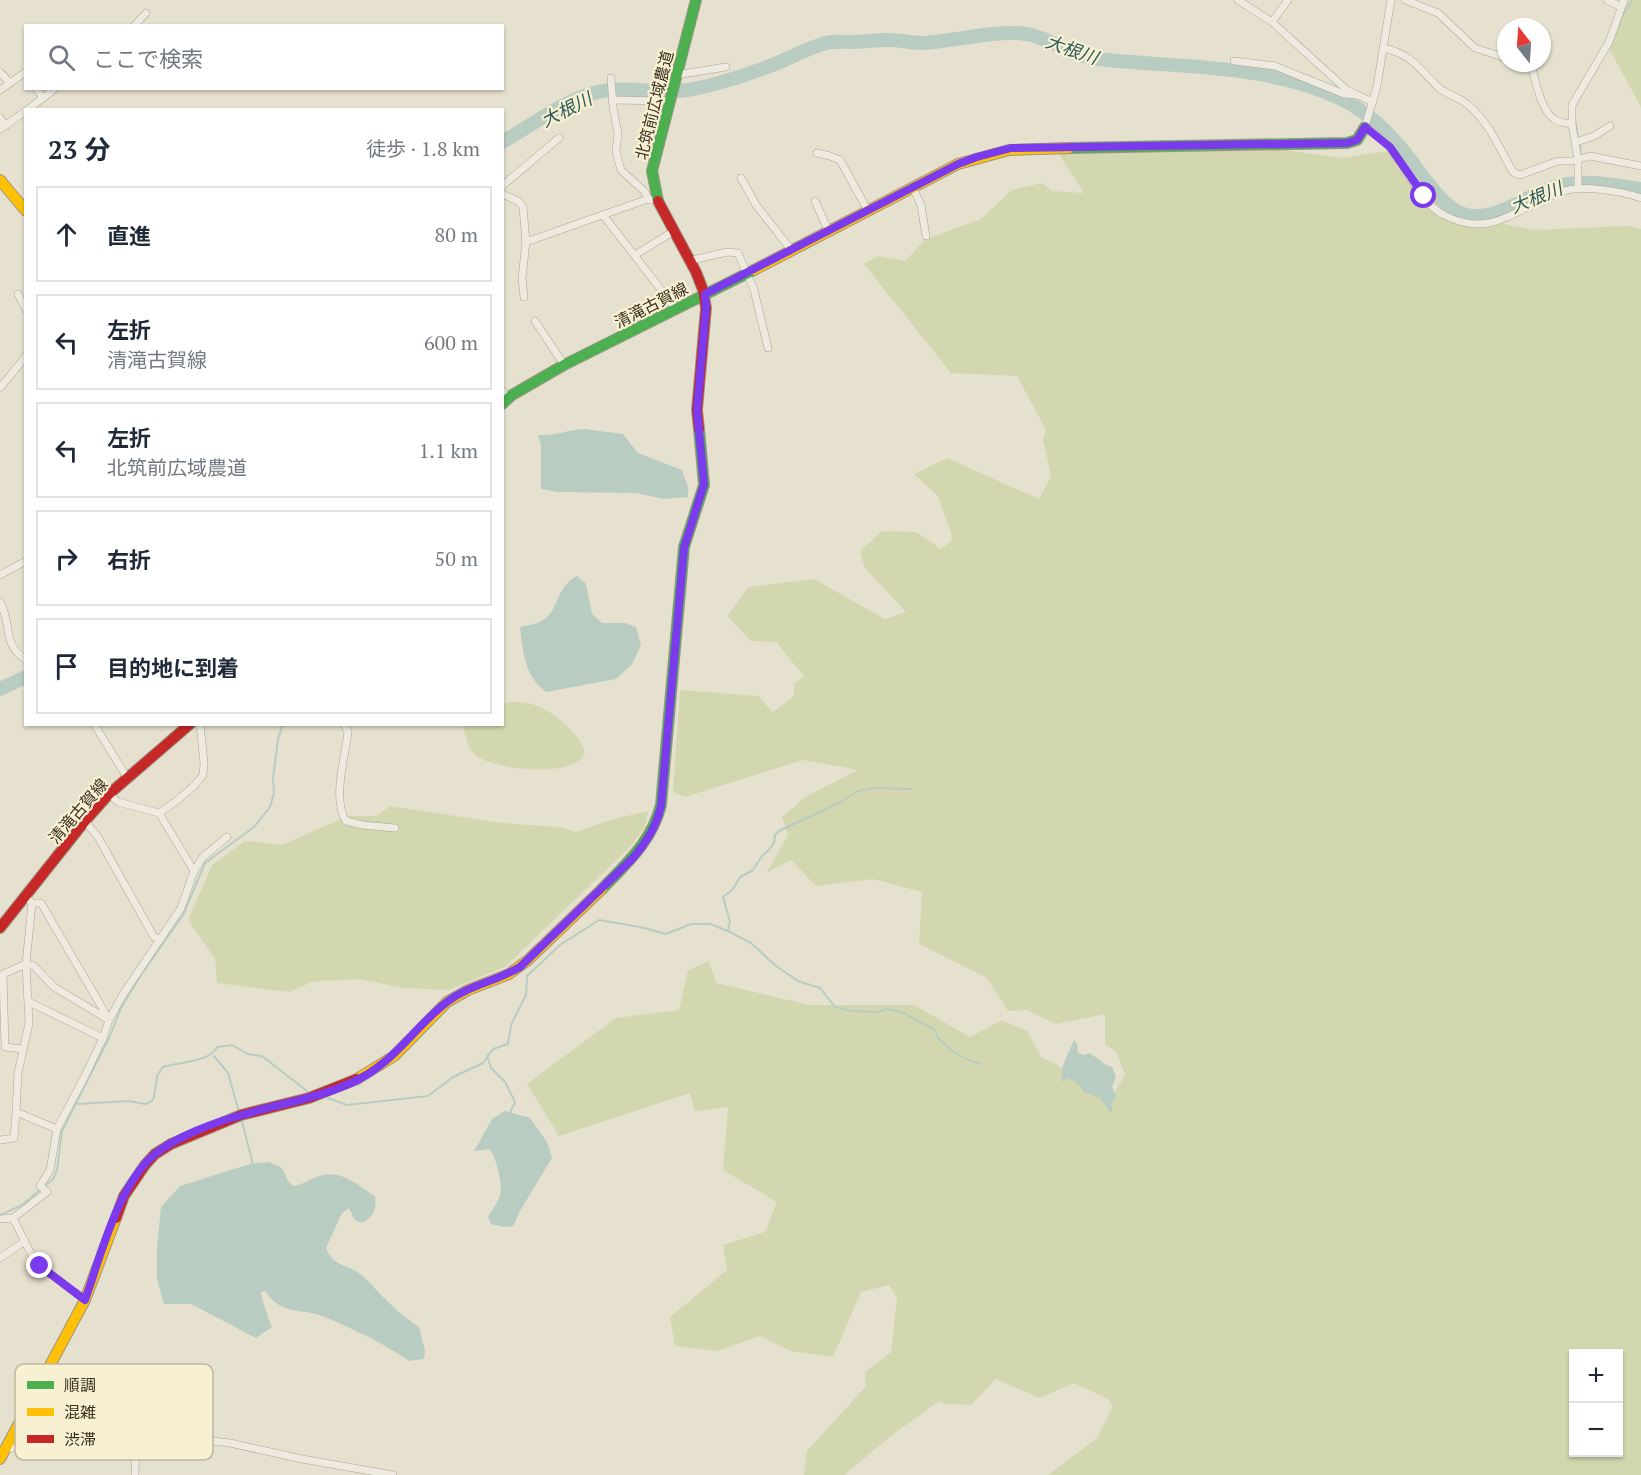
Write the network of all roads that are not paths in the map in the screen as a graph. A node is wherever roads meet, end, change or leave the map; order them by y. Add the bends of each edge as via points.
1 (696, 0) edge
2 (1238, 0) edge
3 (1288, 0) edge
4 (1391, 0) edge
5 (1405, 0) edge
6 (1607, 0) edge
7 (1622, 4) edge
8 (146, 13) dead end
9 (1272, 22) junction
10 (136, 24) edge
11 (1384, 48) junction
12 (1497, 55) edge
13 (1234, 61) dead end
14 (726, 67) dead end
15 (0, 72) edge
16 (1533, 72) edge
17 (24, 74) edge
18 (676, 75) junction
19 (610, 78) dead end
20 (10, 83) junction
21 (0, 90) edge
22 (37, 90) edge
23 (53, 90) edge
24 (1357, 95) junction
25 (43, 98) junction
26 (670, 98) junction
27 (612, 100) junction
28 (1374, 102) junction
29 (29, 108) edge
30 (24, 112) edge
31 (0, 118) edge
32 (1572, 125) junction
33 (1610, 126) dead end
34 (1365, 127) junction
35 (3, 128) edge
36 (559, 138) dead end
37 (1576, 142) junction
38 (817, 153) dead end
39 (1578, 159) junction
40 (1641, 166) edge
41 (741, 178) dead end
42 (0, 180) edge
43 (504, 184) edge
44 (913, 188) junction
45 (1578, 189) junction
46 (504, 195) edge
47 (1641, 198) edge
48 (653, 200) junction
49 (814, 201) dead end
50 (24, 209) edge
51 (868, 211) junction
52 (603, 215) junction
53 (674, 231) junction
54 (829, 232) junction
55 (926, 236) dead end
56 (526, 242) junction
57 (792, 251) junction
58 (635, 255) junction
59 (692, 260) junction
60 (748, 273) junction
61 (18, 294) dead end
62 (705, 294) junction
63 (524, 297) dead end
64 (24, 306) edge
65 (676, 309) junction
66 (535, 321) dead end
67 (768, 348) dead end
68 (24, 358) edge
69 (564, 365) junction
70 (0, 388) edge
71 (504, 398) edge
72 (24, 562) edge
73 (0, 575) edge
74 (0, 602) edge
75 (24, 659) edge
76 (95, 726) edge
77 (188, 726) edge
78 (200, 726) edge
79 (345, 726) edge
80 (128, 779) junction
81 (109, 794) junction
82 (159, 813) junction
83 (85, 821) junction
84 (395, 828) dead end
85 (227, 837) dead end
86 (194, 871) junction
87 (29, 900) junction
88 (0, 928) edge
89 (161, 939) junction
90 (26, 964) junction
91 (29, 1002) junction
92 (109, 1020) junction
93 (103, 1038) junction
94 (22, 1049) junction
95 (16, 1112) junction
96 (57, 1130) junction
97 (0, 1140) edge
98 (13, 1218) junction
99 (0, 1219) edge
100 (25, 1241) junction
101 (0, 1258) edge
102 (85, 1300) junction
103 (50, 1364) edge
104 (15, 1429) edge
105 (213, 1441) edge
106 (2, 1453) edge
107 (135, 1460) edge
108 (135, 1475) edge
109 (393, 1475) edge

1 - 18 street, 北筑前広域農道
2 - 9 street
3 - 9 street
4 - 11 street
5 - 12 street via 1438,13 1475,48
6 - 7 street
7 - 32 street via 1609,42 1572,105
8 - 10 street
9 - 24 street
11 - 28 street
11 - 39 street via 1415,61 1441,89 1466,102 1484,119 1514,172 1520,175 1558,161
13 - 24 street via 1275,66 1344,94
14 - 18 street
15 - 20 street
16 - 32 street via 1548,113 1559,122
17 - 20 street
18 - 26 street, 北筑前広域農道
19 - 27 street
20 - 21 street
22 - 25 street
23 - 25 street
24 - 28 street
25 - 29 street
26 - 27 street
26 - 48 street, 北筑前広域農道 via 652,171
27 - 48 street via 621,170
28 - 34 street
30 - 35 street
31 - 35 street
32 - 37 street
33 - 37 street
34 - 44 street, 清滝古賀線 via 1357,140 1347,143 1011,148 958,164
34 - 45 street via 1390,147 1431,206 1471,225 1486,225 1566,190
36 - 43 street
37 - 39 street
38 - 51 street via 840,160
39 - 40 street via 1590,156
39 - 45 street
41 - 57 street via 756,205
42 - 50 street
44 - 51 street, 清滝古賀線
44 - 55 street via 921,205
45 - 47 street
46 - 56 street via 523,207
48 - 52 street
48 - 53 street, 北筑前広域農道
49 - 54 street
51 - 54 street, 清滝古賀線
52 - 56 street
52 - 58 street
53 - 58 street
53 - 59 street, 北筑前広域農道
54 - 57 street, 清滝古賀線
56 - 63 street
57 - 60 street, 清滝古賀線
58 - 65 street
59 - 60 street via 738,253
59 - 62 street, 北筑前広域農道
60 - 62 street, 清滝古賀線
60 - 67 street
61 - 64 street
62 - 65 street, 清滝古賀線
62 - 102 street, 北筑前広域農道 via 697,410 704,484 684,548 662,796 651,834 633,858 520,967 447,1002 394,1056 368,1074 309,1098 241,1115 156,1154 124,1196
65 - 69 street, 清滝古賀線
66 - 69 street
68 - 70 street
69 - 71 street, 清滝古賀線
72 - 73 street
74 - 75 street via 11,646
76 - 80 street
77 - 80 street, 清滝古賀線
78 - 82 street via 203,775
79 - 84 street via 348,732 340,811 346,821
80 - 81 street, 清滝古賀線
81 - 82 street via 118,802
81 - 83 street, 清滝古賀線
82 - 86 street
83 - 87 street, 清滝古賀線
83 - 89 street via 154,937
85 - 86 street via 203,857
86 - 89 street via 181,908
87 - 88 street, 清滝古賀線
87 - 90 street
87 - 92 street via 41,903
89 - 92 street
90 - 91 street
90 - 92 street via 34,966 54,987
90 - 94 street via 3,975 5,1047
91 - 93 street
91 - 94 street via 29,1023
92 - 93 street
93 - 96 street
94 - 95 street
95 - 96 street
95 - 97 street via 14,1138
96 - 98 street via 50,1170 40,1186 46,1192
98 - 99 street
98 - 100 street
100 - 101 street
100 - 102 street via 40,1266
102 - 103 street, 北筑前広域農道
104 - 106 street, 北筑前広域農道
105 - 109 street
107 - 108 street

